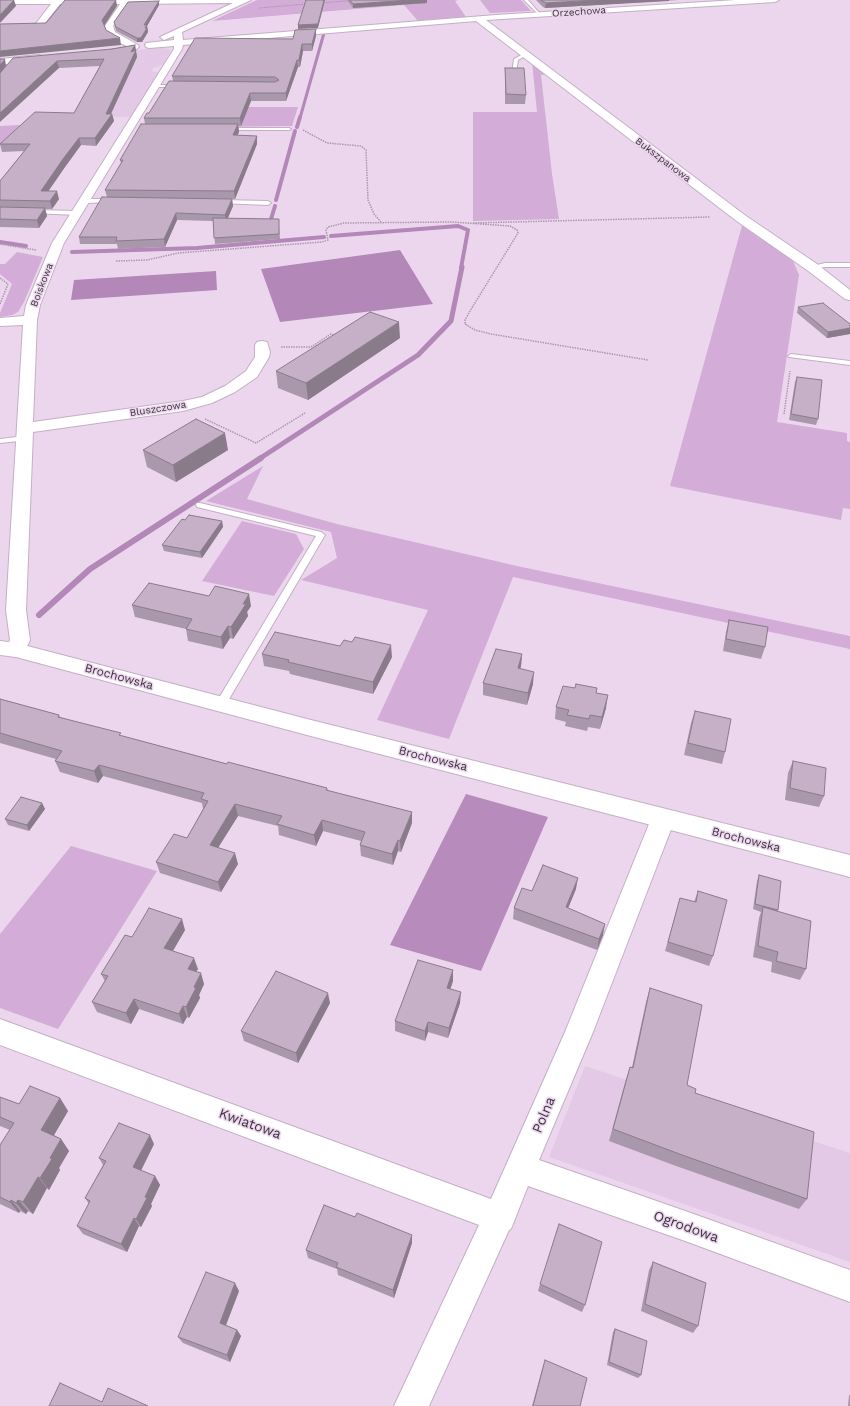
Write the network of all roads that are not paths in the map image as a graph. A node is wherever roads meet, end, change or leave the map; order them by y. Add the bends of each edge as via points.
1 (526, 0) edge
2 (775, 0) edge
3 (126, 1) junction
4 (246, 1) edge
5 (0, 2) edge
6 (58, 2) junction
7 (540, 14) junction
8 (479, 19) junction
9 (38, 26) edge
10 (177, 31) junction
11 (179, 43) junction
12 (149, 45) junction
13 (136, 48) junction
14 (121, 50) edge
15 (526, 54) junction
16 (46, 57) edge
17 (0, 62) edge
18 (514, 72) edge
19 (154, 86) junction
20 (185, 86) edge
21 (216, 129) edge
22 (289, 129) road end
23 (86, 201) junction
24 (117, 201) edge
25 (217, 202) edge
26 (268, 203) dead end
27 (31, 212) edge
28 (78, 213) junction
29 (850, 265) edge
30 (812, 267) junction
31 (850, 296) edge
32 (30, 320) junction
33 (0, 322) edge
34 (262, 346) dead end
35 (792, 356) dead end
36 (850, 363) edge
37 (26, 433) junction
38 (0, 441) edge
39 (200, 504) dead end
40 (8, 649) edge
41 (221, 704) junction
42 (663, 819) junction
43 (850, 866) edge
44 (0, 1032) edge
45 (521, 1169) junction
46 (500, 1218) junction
47 (850, 1286) edge
48 (411, 1406) edge

1 - 7 lane
2 - 7 street, Orzechowa
3 - 4 street
3 - 6 street
3 - 13 street via 109,26 111,33
4 - 10 street
5 - 6 street
6 - 9 street
7 - 8 street, Orzechowa
8 - 11 street, Orzechowa
8 - 15 street, Bukszpanowa
10 - 11 street
10 - 12 street
11 - 12 street, Orzechowa
11 - 19 street, Boiskowa via 178,50
12 - 13 street
13 - 14 street
15 - 18 lane via 516,59
15 - 30 street, Bukszpanowa via 742,219
16 - 17 street via 10,63
19 - 20 lane
19 - 23 street, Boiskowa via 133,128
21 - 22 lane
23 - 24 lane
23 - 28 street, Boiskowa
25 - 26 lane
27 - 28 lane
28 - 32 street, Boiskowa via 54,252 33,305
29 - 30 lane
30 - 31 street, Bukszpanowa
32 - 33 street
32 - 37 street, Boiskowa
34 - 37 street, Bluszczowa via 262,358 252,374 207,400
35 - 36 lane
37 - 38 lane
37 - 40 street, Boiskowa via 16,610 20,640
39 - 41 lane via 321,535
40 - 41 street, Brochowska
41 - 42 street, Brochowska
42 - 43 street, Brochowska
42 - 45 street, Polna via 585,1018
44 - 46 street, Kwiatowa
45 - 46 street, Polna
45 - 47 street, Ogrodowa
46 - 48 street, Polna

